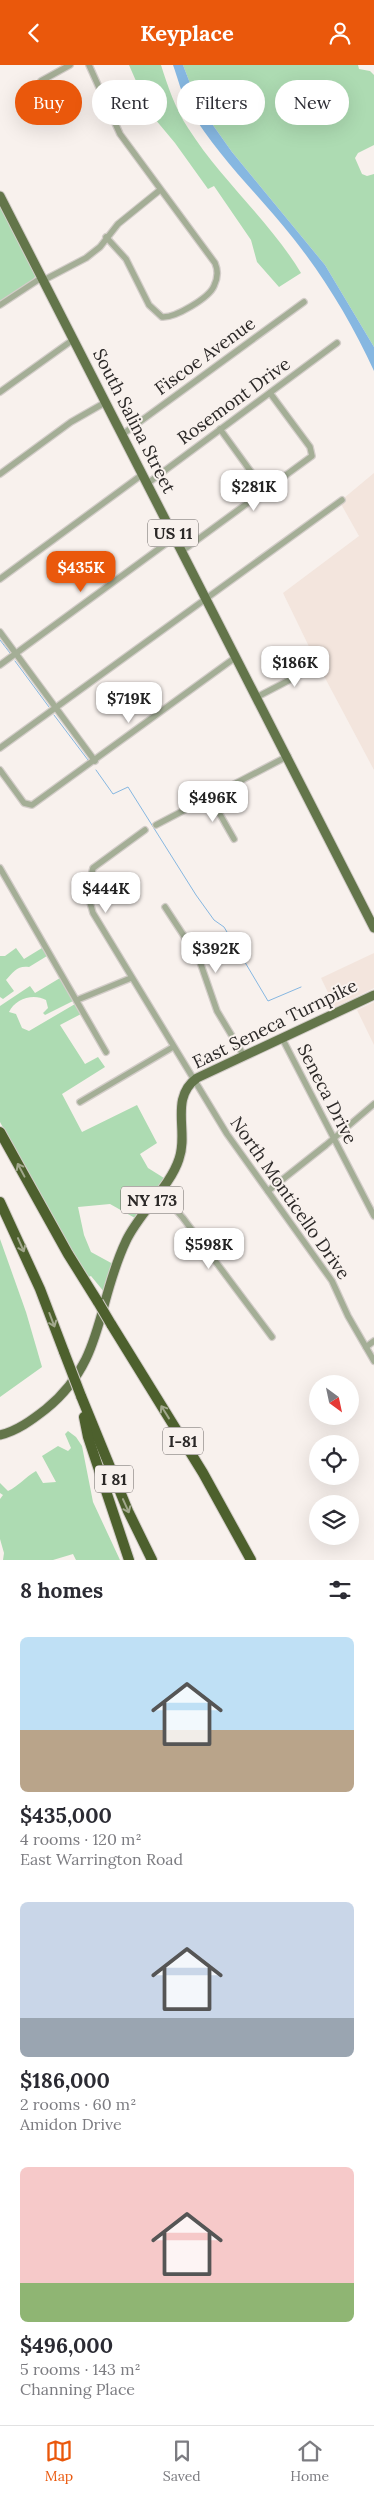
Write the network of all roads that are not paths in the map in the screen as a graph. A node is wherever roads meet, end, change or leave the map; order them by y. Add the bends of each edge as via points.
1 (70, 65) edge
2 (90, 65) edge
3 (43, 80) edge
4 (160, 190) junction
5 (0, 196) edge
6 (106, 237) junction
7 (44, 280) junction
8 (304, 302) dead end
9 (0, 305) edge
10 (74, 339) junction
11 (337, 343) dead end
12 (0, 392) edge
13 (270, 393) junction
14 (106, 402) junction
15 (220, 429) junction
16 (123, 434) junction
17 (143, 473) junction
18 (0, 474) edge
19 (148, 483) junction
20 (265, 491) junction
21 (342, 500) dead end
22 (175, 537) junction
23 (182, 551) junction
24 (0, 579) edge
25 (206, 597) junction
26 (0, 632) edge
27 (15, 654) junction
28 (236, 657) junction
29 (324, 662) dead end
30 (0, 665) edge
31 (257, 697) junction
32 (54, 708) junction
33 (0, 748) edge
34 (288, 756) junction
35 (95, 761) junction
36 (0, 770) edge
37 (210, 797) junction
38 (156, 825) dead end
39 (145, 830) dead end
40 (234, 839) dead end
41 (0, 868) edge
42 (165, 907) dead end
43 (374, 928) edge
44 (130, 978) junction
45 (374, 995) edge
46 (77, 1000) junction
47 (282, 1038) junction
48 (173, 1047) junction
49 (106, 1052) dead end
50 (244, 1056) junction
51 (194, 1080) junction
52 (80, 1102) dead end
53 (374, 1104) edge
54 (0, 1132) edge
55 (333, 1139) junction
56 (159, 1191) junction
57 (268, 1191) junction
58 (0, 1202) edge
59 (374, 1216) edge
60 (272, 1337) dead end
61 (374, 1341) edge
62 (366, 1347) junction
63 (374, 1361) edge
64 (81, 1396) junction
65 (0, 1435) edge
66 (184, 1443) junction
67 (129, 1560) edge
68 (152, 1560) edge
69 (251, 1560) edge
70 (256, 1560) edge

1 - 3 street
2 - 4 street via 120,134
4 - 6 street
4 - 6 street via 216,263 216,281 206,295 172,316 162,317 149,305 126,259
5 - 7 main road, South Salina Street / US 11
6 - 7 street via 100,247 86,258
7 - 9 street via 38,280
7 - 10 main road, South Salina Street / US 11
8 - 16 street, Fiscoe Avenue
10 - 12 street
10 - 14 main road, South Salina Street / US 11
11 - 13 street, Rosemont Drive
13 - 15 street, Rosemont Drive
13 - 20 street via 310,447 312,455
14 - 16 main road, South Salina Street / US 11
14 - 18 street via 71,422
15 - 19 street, Rosemont Drive
15 - 20 street
16 - 17 main road, South Salina Street / US 11
17 - 19 main road, South Salina Street / US 11
17 - 24 street
19 - 22 main road, South Salina Street / US 11
20 - 23 street
21 - 25 street
22 - 23 main road, South Salina Street / US 11
22 - 27 street
23 - 25 main road, South Salina Street / US 11
25 - 28 main road, South Salina Street / US 11
25 - 32 street
26 - 27 street
27 - 30 street
27 - 32 street
28 - 31 main road, South Salina Street / US 11
28 - 35 street
29 - 31 street
31 - 34 main road, South Salina Street / US 11
32 - 33 street
32 - 35 street
34 - 37 street
34 - 43 main road, South Salina Street / US 11
35 - 36 street via 32,805 24,803
37 - 38 street
37 - 40 street
39 - 44 street, North Monticello Drive via 93,868 88,882 88,899 94,913
41 - 46 street
42 - 50 street via 199,959 217,1011
44 - 46 street
44 - 48 street, North Monticello Drive
45 - 47 main road, East Seneca Turnpike
46 - 49 street
47 - 50 main road, East Seneca Turnpike
47 - 55 street, Seneca Drive
48 - 51 street, North Monticello Drive
48 - 52 street
50 - 51 main road, East Seneca Turnpike
51 - 56 main road, East Seneca Turnpike / NY 173 via 182,1096 180,1157
51 - 57 street, North Monticello Drive
53 - 55 street
66 -> 54 highway, I-81, bridge via 68,1254
55 - 57 street
55 - 59 street, Seneca Drive
56 - 60 street
56 - 65 main road, East Seneca Turnpike / NY 173 via 126,1240 93,1345 80,1371 59,1398 41,1413
57 - 62 street, North Monticello Drive via 332,1281
58 -> 64 highway, I 81, bridge via 40,1289
61 - 62 street
62 - 63 street, North Monticello Drive
64 - 67 highway via 88,1437
64 -> 68 highway, I 81 via 128,1511
66 - 69 highway, I-81
66 - 70 highway via 225,1502

